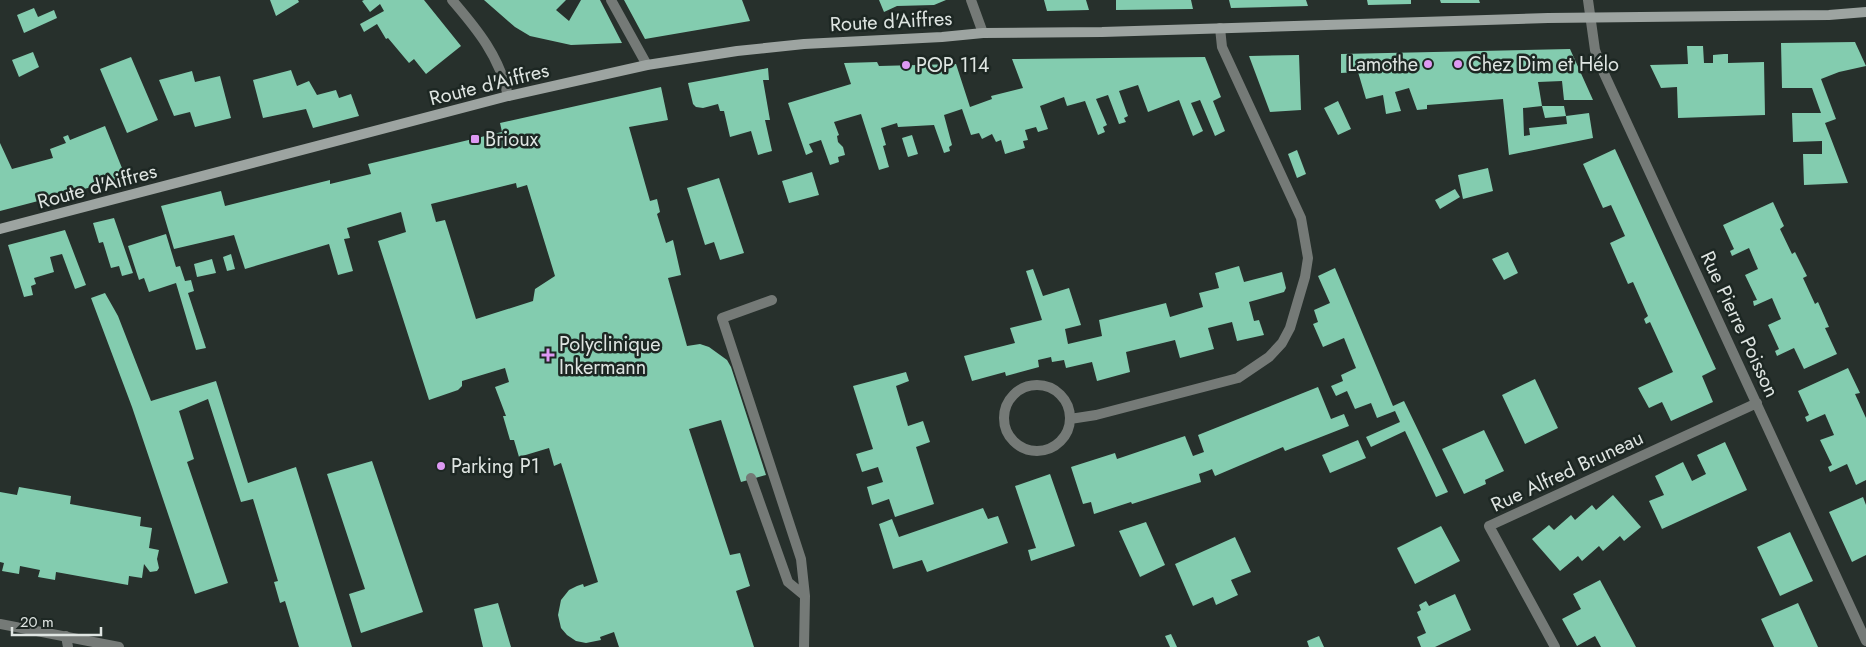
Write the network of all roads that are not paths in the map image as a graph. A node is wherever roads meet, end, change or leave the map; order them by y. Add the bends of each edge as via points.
1 (452, 0) edge
2 (611, 0) edge
3 (971, 0) edge
4 (1588, 0) edge
5 (1866, 12) edge
6 (1591, 19) junction
7 (1220, 28) junction
8 (982, 32) junction
9 (647, 65) junction
10 (508, 96) junction
11 (0, 229) edge
12 (772, 300) dead end
13 (1757, 403) junction
14 (1070, 419) junction
15 (751, 478) dead end
16 (805, 596) junction
17 (0, 624) edge
18 (1866, 641) edge
19 (67, 642) edge
20 (119, 647) edge
21 (804, 647) edge
22 (1555, 647) edge

1 - 10 street via 483,37 500,70
2 - 9 street
3 - 8 street
4 - 6 street, Rue Pierre Poisson
5 - 6 main road, Route d'Aiffres
6 - 7 main road, Route d'Aiffres
6 - 13 street, Rue Pierre Poisson via 1594,50 1602,69
7 - 8 main road, Route d'Aiffres
7 - 14 street via 1222,47 1301,218 1308,258 1290,328 1282,343 1269,356 1238,378
8 - 9 main road, Route d'Aiffres via 804,44
9 - 10 main road, Route d'Aiffres
10 - 11 main road, Route d'Aiffres
12 - 16 street via 722,318 801,559
13 - 18 street, Rue Pierre Poisson
13 - 22 street, Rue Alfred Bruneau via 1490,526
14 - 14 street via 1069,408 1057,391 1037,384 1027,386 1010,399 1003,419 1012,440 1031,451 1042,451 1057,443 1068,430
15 - 16 street via 788,582
16 - 21 street
17 - 19 street
19 - 20 street

